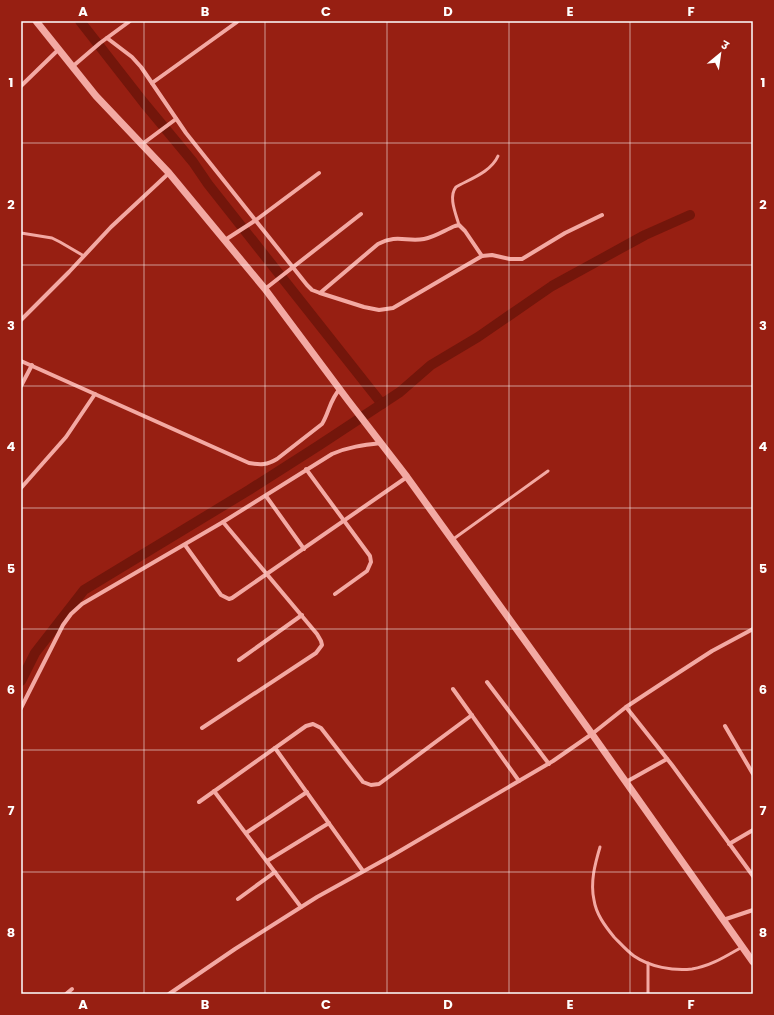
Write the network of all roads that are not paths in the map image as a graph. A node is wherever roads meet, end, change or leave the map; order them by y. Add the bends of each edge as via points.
1 (36, 21) edge
2 (130, 21) edge
3 (237, 22) edge
4 (106, 38) junction
5 (58, 50) junction
6 (71, 67) junction
7 (152, 83) junction
8 (21, 86) edge
9 (176, 119) junction
10 (141, 144) junction
11 (498, 156) dead end
12 (169, 173) junction
13 (319, 173) dead end
14 (361, 214) dead end
15 (602, 216) dead end
16 (256, 220) junction
17 (459, 225) junction
18 (21, 233) edge
19 (225, 240) junction
20 (84, 256) junction
21 (482, 256) junction
22 (292, 268) junction
23 (265, 289) junction
24 (320, 293) junction
25 (21, 320) edge
26 (21, 361) edge
27 (32, 365) junction
28 (21, 386) edge
29 (340, 389) junction
30 (95, 394) junction
31 (379, 440) junction
32 (306, 469) junction
33 (548, 471) dead end
34 (407, 476) junction
35 (21, 488) edge
36 (266, 496) junction
37 (344, 521) junction
38 (223, 522) junction
39 (452, 540) junction
40 (185, 545) junction
41 (304, 549) junction
42 (268, 575) junction
43 (335, 594) dead end
44 (302, 615) junction
45 (753, 629) edge
46 (239, 660) dead end
47 (487, 682) dead end
48 (454, 689) dead end
49 (626, 707) junction
50 (21, 708) edge
51 (472, 715) junction
52 (725, 726) dead end
53 (202, 728) dead end
54 (592, 734) junction
55 (275, 748) junction
56 (667, 759) junction
57 (549, 764) junction
58 (753, 774) edge
59 (519, 781) junction
60 (626, 782) junction
61 (214, 791) junction
62 (307, 792) junction
63 (199, 802) dead end
64 (329, 823) junction
65 (753, 830) edge
66 (246, 833) junction
67 (729, 844) junction
68 (600, 847) dead end
69 (267, 862) junction
70 (363, 871) junction
71 (275, 872) junction
72 (753, 876) edge
73 (238, 899) dead end
74 (301, 907) junction
75 (753, 910) edge
76 (723, 920) junction
77 (742, 947) junction
78 (753, 962) edge
79 (648, 963) junction
80 (72, 989) dead end
81 (66, 994) edge
82 (169, 994) edge
83 (648, 994) edge

1 - 5 street
2 - 4 street
3 - 7 street
4 - 6 street
4 - 7 street via 132,57
5 - 6 street
5 - 8 street
6 - 10 street
7 - 9 street
9 - 10 street
9 - 16 street
10 - 12 street
11 - 17 lane via 490,168 454,190 452,197
12 - 19 street
12 - 20 street
13 - 16 street
14 - 22 street
15 - 21 street via 565,233 522,259
16 - 19 street
16 - 22 street
17 - 21 street
17 - 24 street via 424,239 387,239
18 - 20 lane via 52,238
19 - 23 street
20 - 25 street
21 - 24 street via 393,308 379,310 364,307
22 - 23 street
22 - 24 street via 306,285
23 - 29 street
26 - 27 street
27 - 28 street
27 - 30 street
29 - 30 street via 335,394 322,424 277,459 261,465 249,463
29 - 31 street
30 - 35 street via 66,436
31 - 32 street via 344,448
31 - 34 street
32 - 36 street
32 - 37 street
33 - 39 lane
34 - 37 street
34 - 39 street
36 - 38 street
36 - 41 street
37 - 41 street
37 - 43 street via 370,556 371,562 367,571
38 - 40 street
38 - 42 street
39 - 54 street
40 - 42 street via 225,598 236,596
40 - 50 street via 96,595 71,614
41 - 42 street
42 - 44 street
44 - 46 street
44 - 53 street via 321,640 319,650
45 - 49 street via 712,651
47 - 57 street
48 - 51 street
49 - 54 street
49 - 56 street
51 - 55 street via 375,785 363,782 316,725 306,726
51 - 59 street
52 - 58 street
54 - 57 street
54 - 60 street
55 - 61 street
55 - 62 street
56 - 60 street
56 - 67 street
57 - 59 street
59 - 70 street
60 - 76 street
61 - 63 street
61 - 66 street
62 - 64 street
62 - 66 street
64 - 69 street
64 - 70 street
65 - 67 street
66 - 69 street
67 - 72 street
68 - 79 lane via 592,881 594,901 601,920 634,956
69 - 71 street
70 - 74 street
71 - 73 street
71 - 74 street
74 - 82 street
75 - 76 street
76 - 77 street
77 - 78 street
77 - 79 lane via 712,964 694,968 682,970
79 - 83 lane
80 - 81 street

